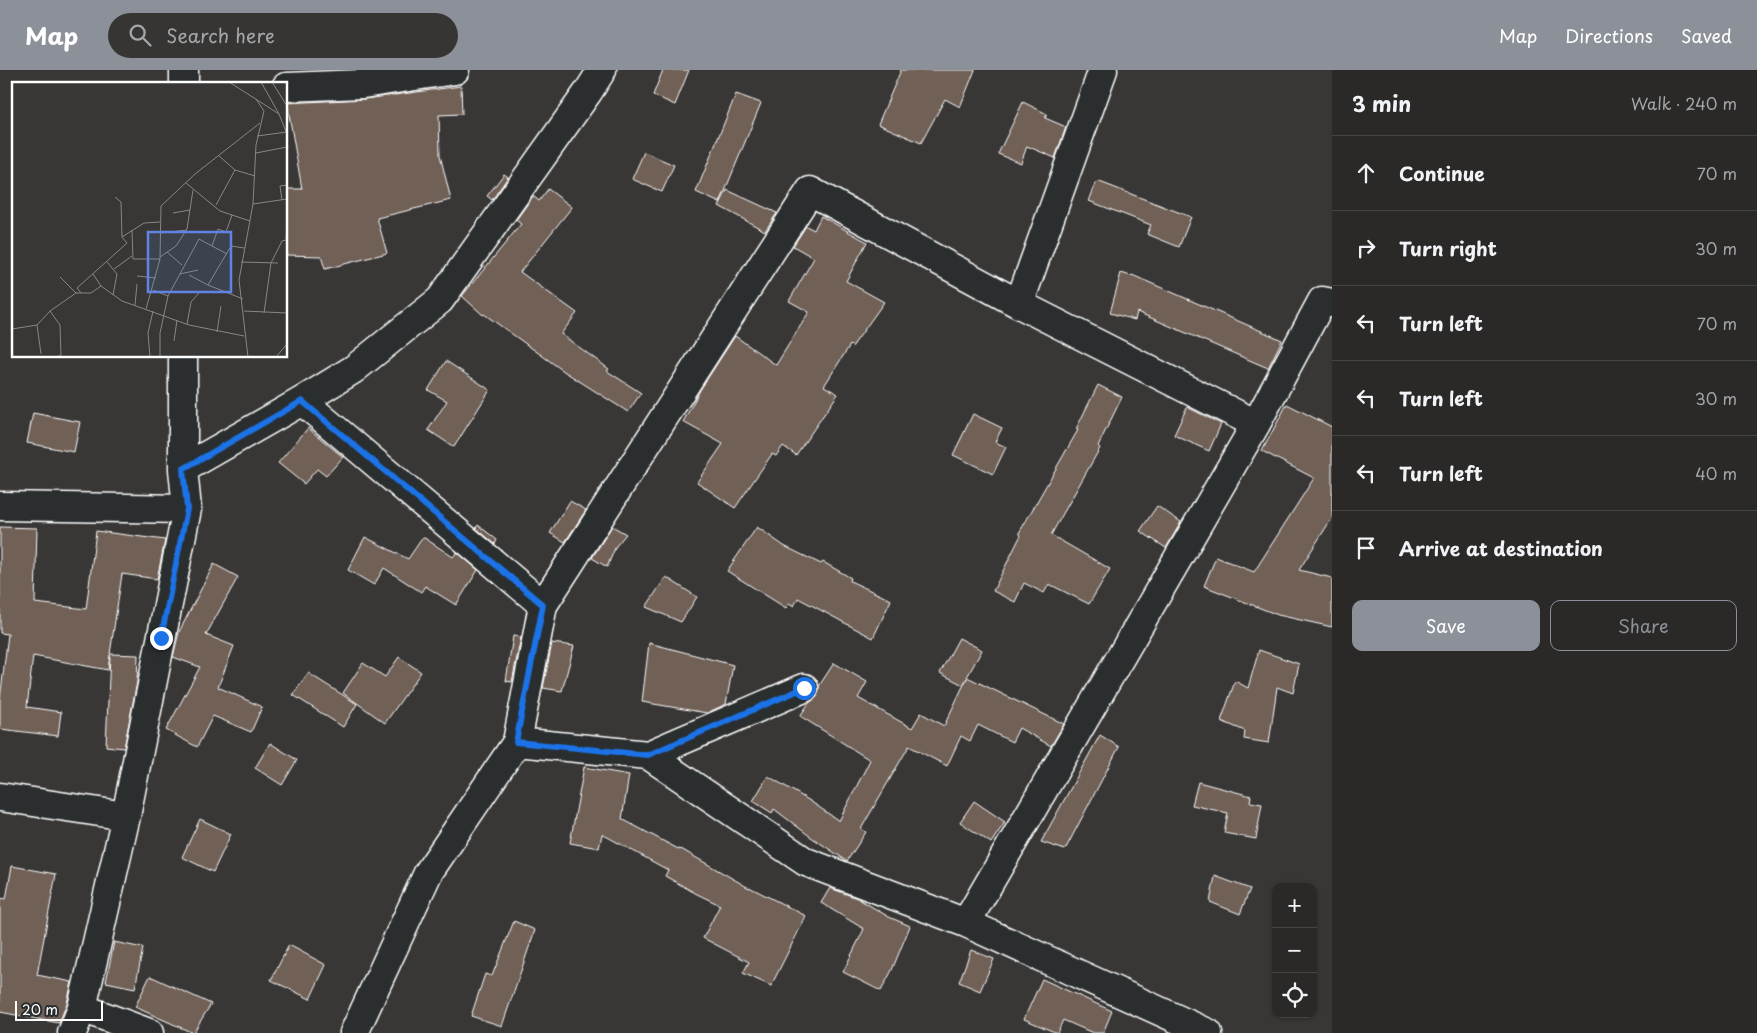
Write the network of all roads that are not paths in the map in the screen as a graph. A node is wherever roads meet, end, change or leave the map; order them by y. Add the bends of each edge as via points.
1 (455, 70) edge
2 (602, 70) edge
3 (1103, 70) edge
4 (288, 87) edge
5 (1332, 303) edge
6 (1019, 304) junction
7 (183, 358) edge
8 (302, 401) junction
9 (1256, 424) junction
10 (183, 469) junction
11 (0, 506) edge
12 (187, 509) junction
13 (543, 605) junction
14 (804, 688) dead end
15 (516, 742) junction
16 (648, 755) junction
17 (0, 797) edge
18 (126, 816) junction
19 (966, 923) junction
20 (77, 1021) edge
21 (150, 1033) edge
22 (354, 1033) edge
23 (1208, 1033) edge

1 - 4 street via 363,84
2 - 8 street via 440,300 354,368
3 - 6 street
5 - 9 street via 1322,301
6 - 9 street
6 - 13 street via 810,191
7 - 10 street
8 - 10 street
8 - 13 street
9 - 19 street
10 - 12 street
11 - 12 street
12 - 18 street
13 - 15 street
14 - 16 street
15 - 16 street
15 - 22 street via 428,873
16 - 19 street via 806,862
17 - 18 street
18 - 20 street
19 - 23 street
20 - 21 street

